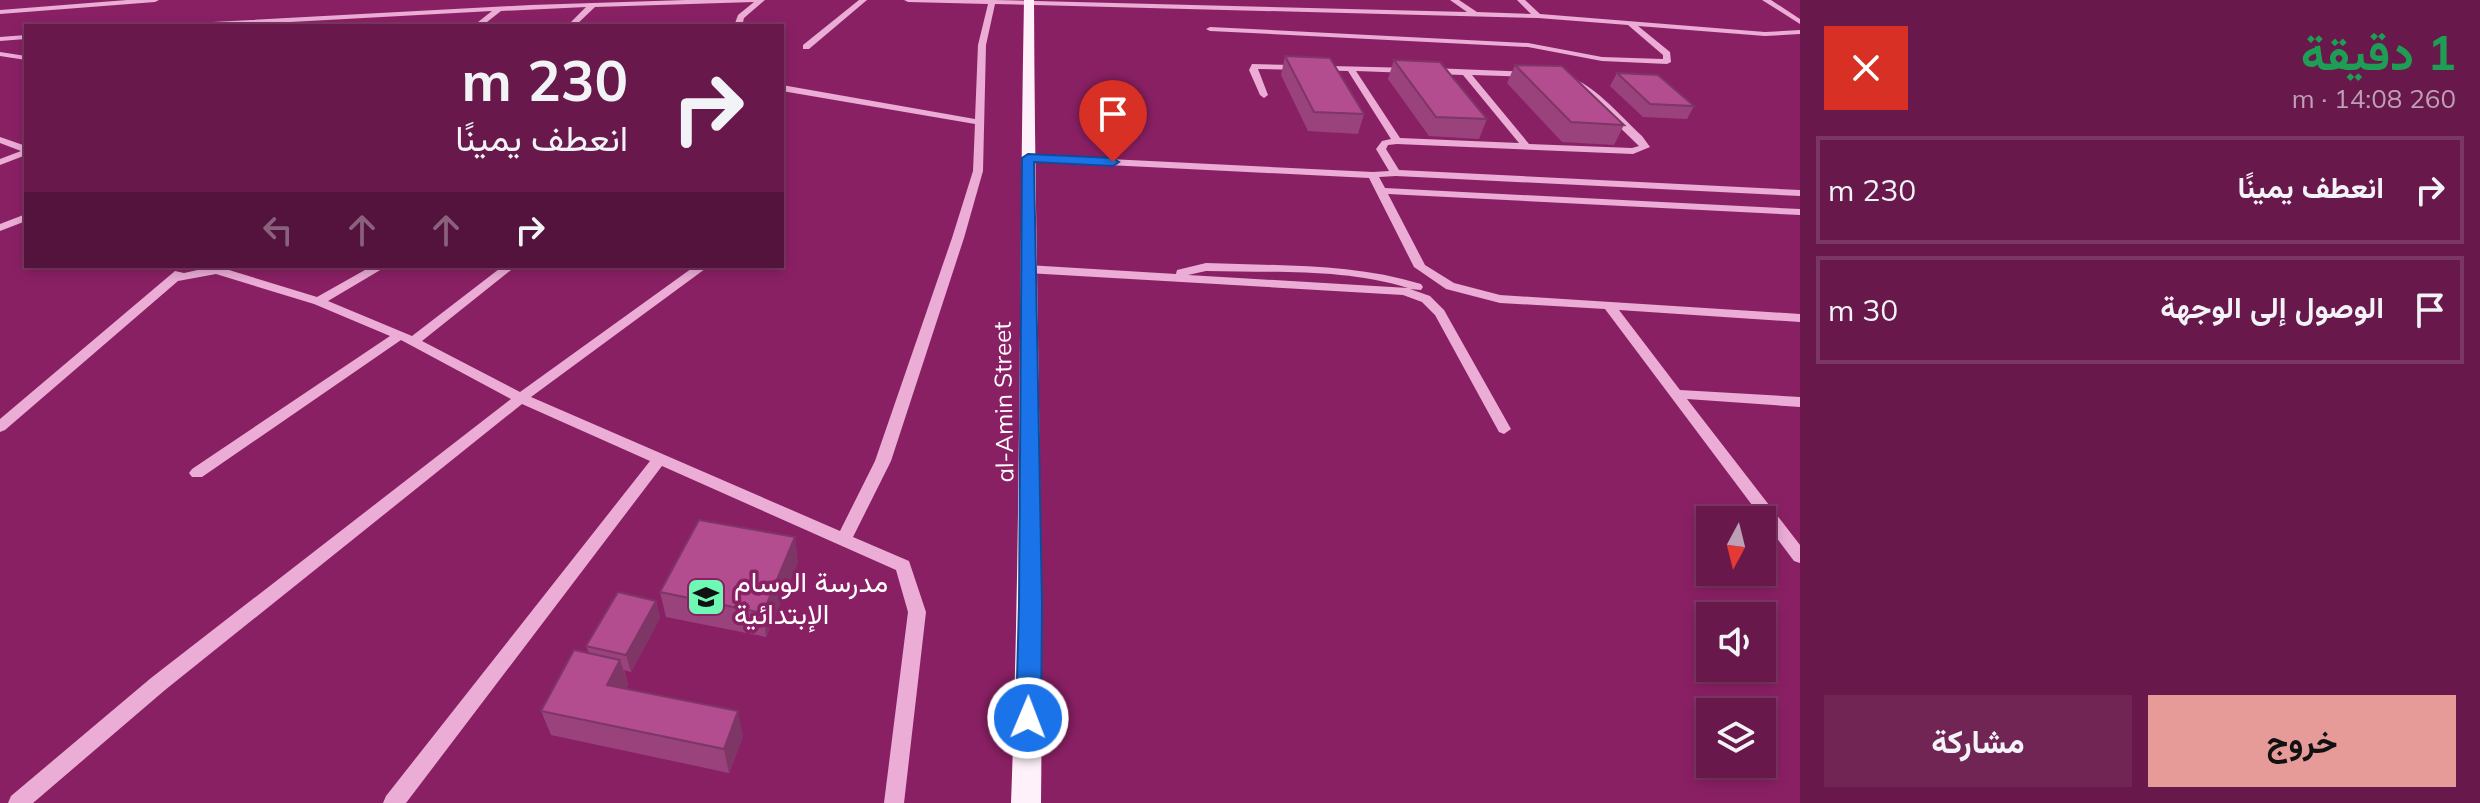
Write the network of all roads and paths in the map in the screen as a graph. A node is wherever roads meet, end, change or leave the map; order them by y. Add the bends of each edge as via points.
1 (14, 0) edge
2 (155, 0) edge
3 (506, 0) edge
4 (759, 0) edge
5 (863, 0) edge
6 (908, 0) edge
7 (1138, 0) edge
8 (1454, 0) edge
9 (1521, 0) edge
10 (1766, 0) edge
11 (1029, 1) edge
12 (992, 2) edge
13 (1226, 4) edge
14 (593, 5) junction
15 (1121, 5) junction
16 (498, 9) junction
17 (0, 10) edge
18 (1475, 14) junction
19 (1538, 16) junction
20 (1800, 22) edge
21 (1630, 23) junction
22 (212, 24) edge
23 (479, 24) edge
24 (573, 24) edge
25 (739, 24) edge
26 (1210, 29) dead end
27 (1237, 30) junction
28 (1800, 32) edge
29 (24, 37) edge
30 (0, 39) edge
31 (806, 47) dead end
32 (0, 54) edge
33 (24, 58) edge
34 (1350, 68) junction
35 (1465, 72) junction
36 (784, 88) edge
37 (1264, 95) dead end
38 (979, 122) junction
39 (0, 140) edge
40 (1397, 141) junction
41 (1526, 146) junction
42 (24, 149) edge
43 (24, 151) edge
44 (1028, 158) junction
45 (0, 162) edge
46 (1396, 173) junction
47 (1373, 175) junction
48 (1381, 191) junction
49 (1800, 193) edge
50 (1800, 212) edge
51 (24, 218) edge
52 (0, 228) edge
53 (186, 268) edge
54 (377, 268) edge
55 (507, 268) edge
56 (700, 268) edge
57 (1027, 269) junction
58 (174, 278) junction
59 (318, 301) junction
60 (1609, 306) junction
61 (1800, 318) edge
62 (406, 338) junction
63 (1677, 394) junction
64 (521, 398) junction
65 (1800, 402) edge
66 (0, 427) edge
67 (1504, 429) dead end
68 (659, 459) junction
69 (197, 473) dead end
70 (844, 540) junction
71 (1800, 557) edge
72 (18, 803) edge
73 (393, 803) edge
74 (894, 803) edge
75 (1026, 803) edge

1 - 17 street
2 - 17 street
3 - 16 street
4 - 14 street
4 - 25 street
5 - 31 street
6 - 12 street
7 - 15 street
8 - 18 street
9 - 19 street
10 - 20 street
11 - 12 street
11 - 15 street
11 - 44 main road, al-Amin Street
12 - 38 street via 982,45
13 - 15 street
13 - 18 street
13 - 27 street
14 - 16 street
14 - 24 street
16 - 22 street
16 - 23 street
18 - 19 street
19 - 21 street
21 - 27 street via 1667,54 1667,62 1602,59 1528,45
21 - 28 street
26 - 27 street
29 - 30 street
32 - 33 street
34 - 35 street
34 - 37 street via 1255,66
34 - 40 street
35 - 41 street
35 - 41 street via 1578,82 1645,147 1633,151
36 - 38 street
38 - 70 street via 978,171 958,238 883,461
39 - 42 street
40 - 41 street
40 - 46 street via 1381,149
43 - 45 street
44 - 47 street
44 - 57 main road, al-Amin Street
46 - 47 street
46 - 49 street
47 - 48 street
48 - 50 street
48 - 60 street via 1420,267 1450,286 1500,299
51 - 52 street
53 - 58 street
54 - 59 street
55 - 62 street
56 - 64 street
57 - 67 street via 1405,291 1426,299 1440,313
57 - 75 main road, al-Amin Street via 1031,605
58 - 59 street via 216,270
58 - 66 street
59 - 62 street
60 - 61 street
60 - 63 street
62 - 64 street
62 - 69 street
63 - 65 street
63 - 71 street
64 - 68 street
64 - 72 street via 158,684
68 - 70 street
68 - 73 street
70 - 74 street via 903,566 917,612

